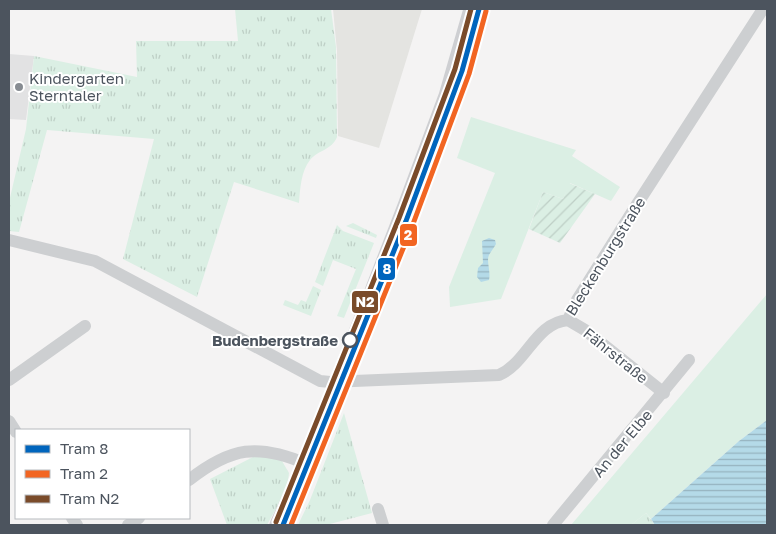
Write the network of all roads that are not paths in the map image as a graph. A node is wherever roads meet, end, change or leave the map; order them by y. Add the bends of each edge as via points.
1 (473, 9) edge
2 (763, 9) edge
3 (9, 240) edge
4 (568, 320) junction
5 (85, 326) dead end
6 (689, 360) dead end
7 (9, 380) edge
8 (339, 382) junction
9 (664, 393) junction
10 (307, 464) junction
11 (190, 479) edge
12 (378, 510) dead end
13 (280, 525) edge
14 (383, 525) edge
15 (553, 525) edge

1 - 8 main road via 448,96
2 - 4 street, Bleckenburgstraße via 634,209
3 - 8 street via 96,261 320,381
4 - 8 street, Bleckenburgstraße via 551,324 513,365 499,375
4 - 9 street, Fährstraße via 586,330
5 - 7 street
6 - 9 street, An der Elbe
8 - 10 main road
9 - 15 street, An der Elbe
10 - 11 street via 280,452 252,450 221,460
10 - 13 main road
12 - 14 street

